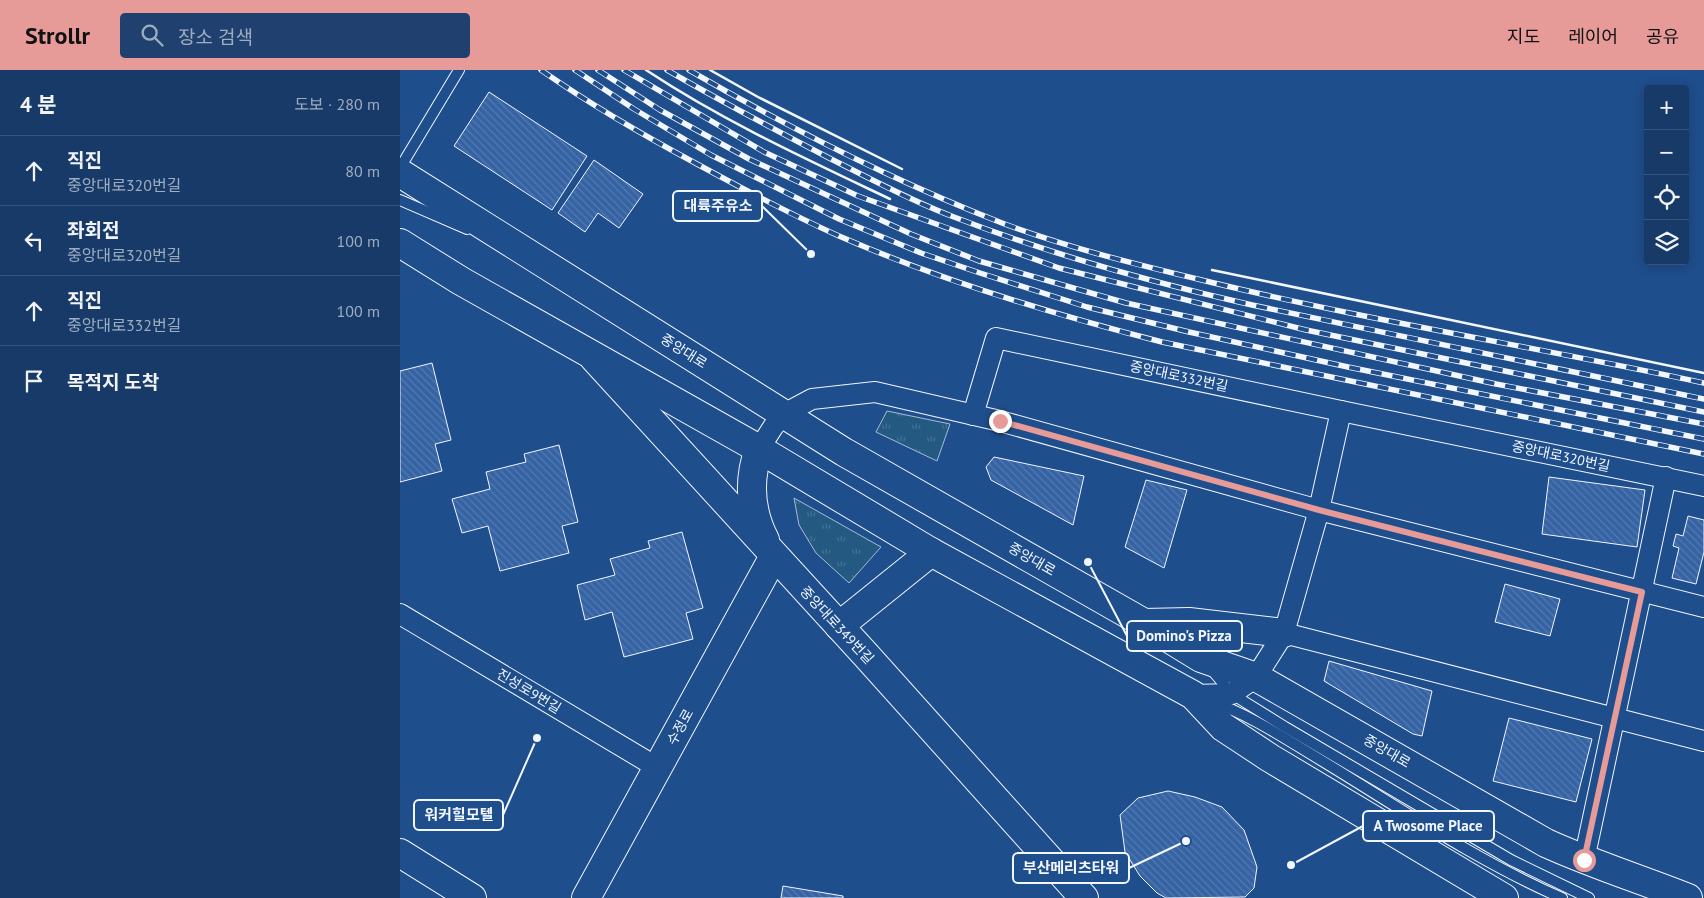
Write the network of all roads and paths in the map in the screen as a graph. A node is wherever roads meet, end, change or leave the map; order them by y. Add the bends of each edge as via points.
1 (459, 70) edge
2 (400, 168) edge
3 (400, 173) edge
4 (400, 200) edge
5 (400, 243) edge
6 (532, 256) junction
7 (590, 353) junction
8 (1341, 411) junction
9 (784, 414) junction
10 (973, 415) junction
11 (759, 449) junction
12 (1666, 478) junction
13 (1704, 486) edge
14 (1319, 510) junction
15 (931, 552) junction
16 (774, 556) junction
17 (1642, 592) junction
18 (1704, 607) edge
19 (400, 614) edge
20 (1144, 623) junction
21 (839, 626) junction
22 (1284, 633) junction
23 (1201, 658) junction
24 (1256, 677) junction
25 (1232, 694) junction
26 (1192, 695) junction
27 (1614, 718) junction
28 (1704, 741) edge
29 (658, 768) junction
30 (400, 853) edge
31 (1584, 860) junction
32 (472, 898) edge
33 (586, 898) edge
34 (1084, 898) edge
35 (1504, 898) edge
36 (1562, 898) edge
37 (1589, 898) edge
38 (1688, 898) edge

1 - 2 lane
3 - 6 main road, 중앙대로
4 - 6 lane
5 - 7 main road
6 - 9 main road, 중앙대로
7 - 11 main road
7 - 16 main road, 중앙대로349번길
8 - 10 street, 중앙대로332번길 via 996,338
8 - 12 street, 중앙대로320번길
8 - 14 street
9 - 10 street via 812,399 875,392
9 - 11 street
9 - 20 main road, 중앙대로 via 844,452
10 - 14 street
11 - 15 main road
11 - 16 main road via 753,466 751,492 759,527
12 - 13 street, 중앙대로320번길
12 - 17 street
14 - 17 street
14 - 22 street
15 - 21 main road
15 - 26 main road
16 - 21 main road, 중앙대로349번길
16 - 29 main road, 수정로
17 - 18 street
17 - 27 street
19 - 29 street, 진성로9번길
20 - 22 main road via 1189,622
20 - 23 main road, 중앙대로
21 - 34 main road, 중앙대로349번길
22 - 24 street
22 - 27 street
23 - 24 main road, 중앙대로
23 - 25 lane
24 - 25 street
24 - 31 main road, 중앙대로 via 1546,843
25 - 26 street
25 - 37 lane via 1511,860
26 - 35 main road via 1223,727 1270,758
26 - 36 lane via 1232,708 1499,868
27 - 28 street
27 - 31 street
29 - 33 main road, 수정로
30 - 32 main road
31 - 38 main road, 중앙대로

